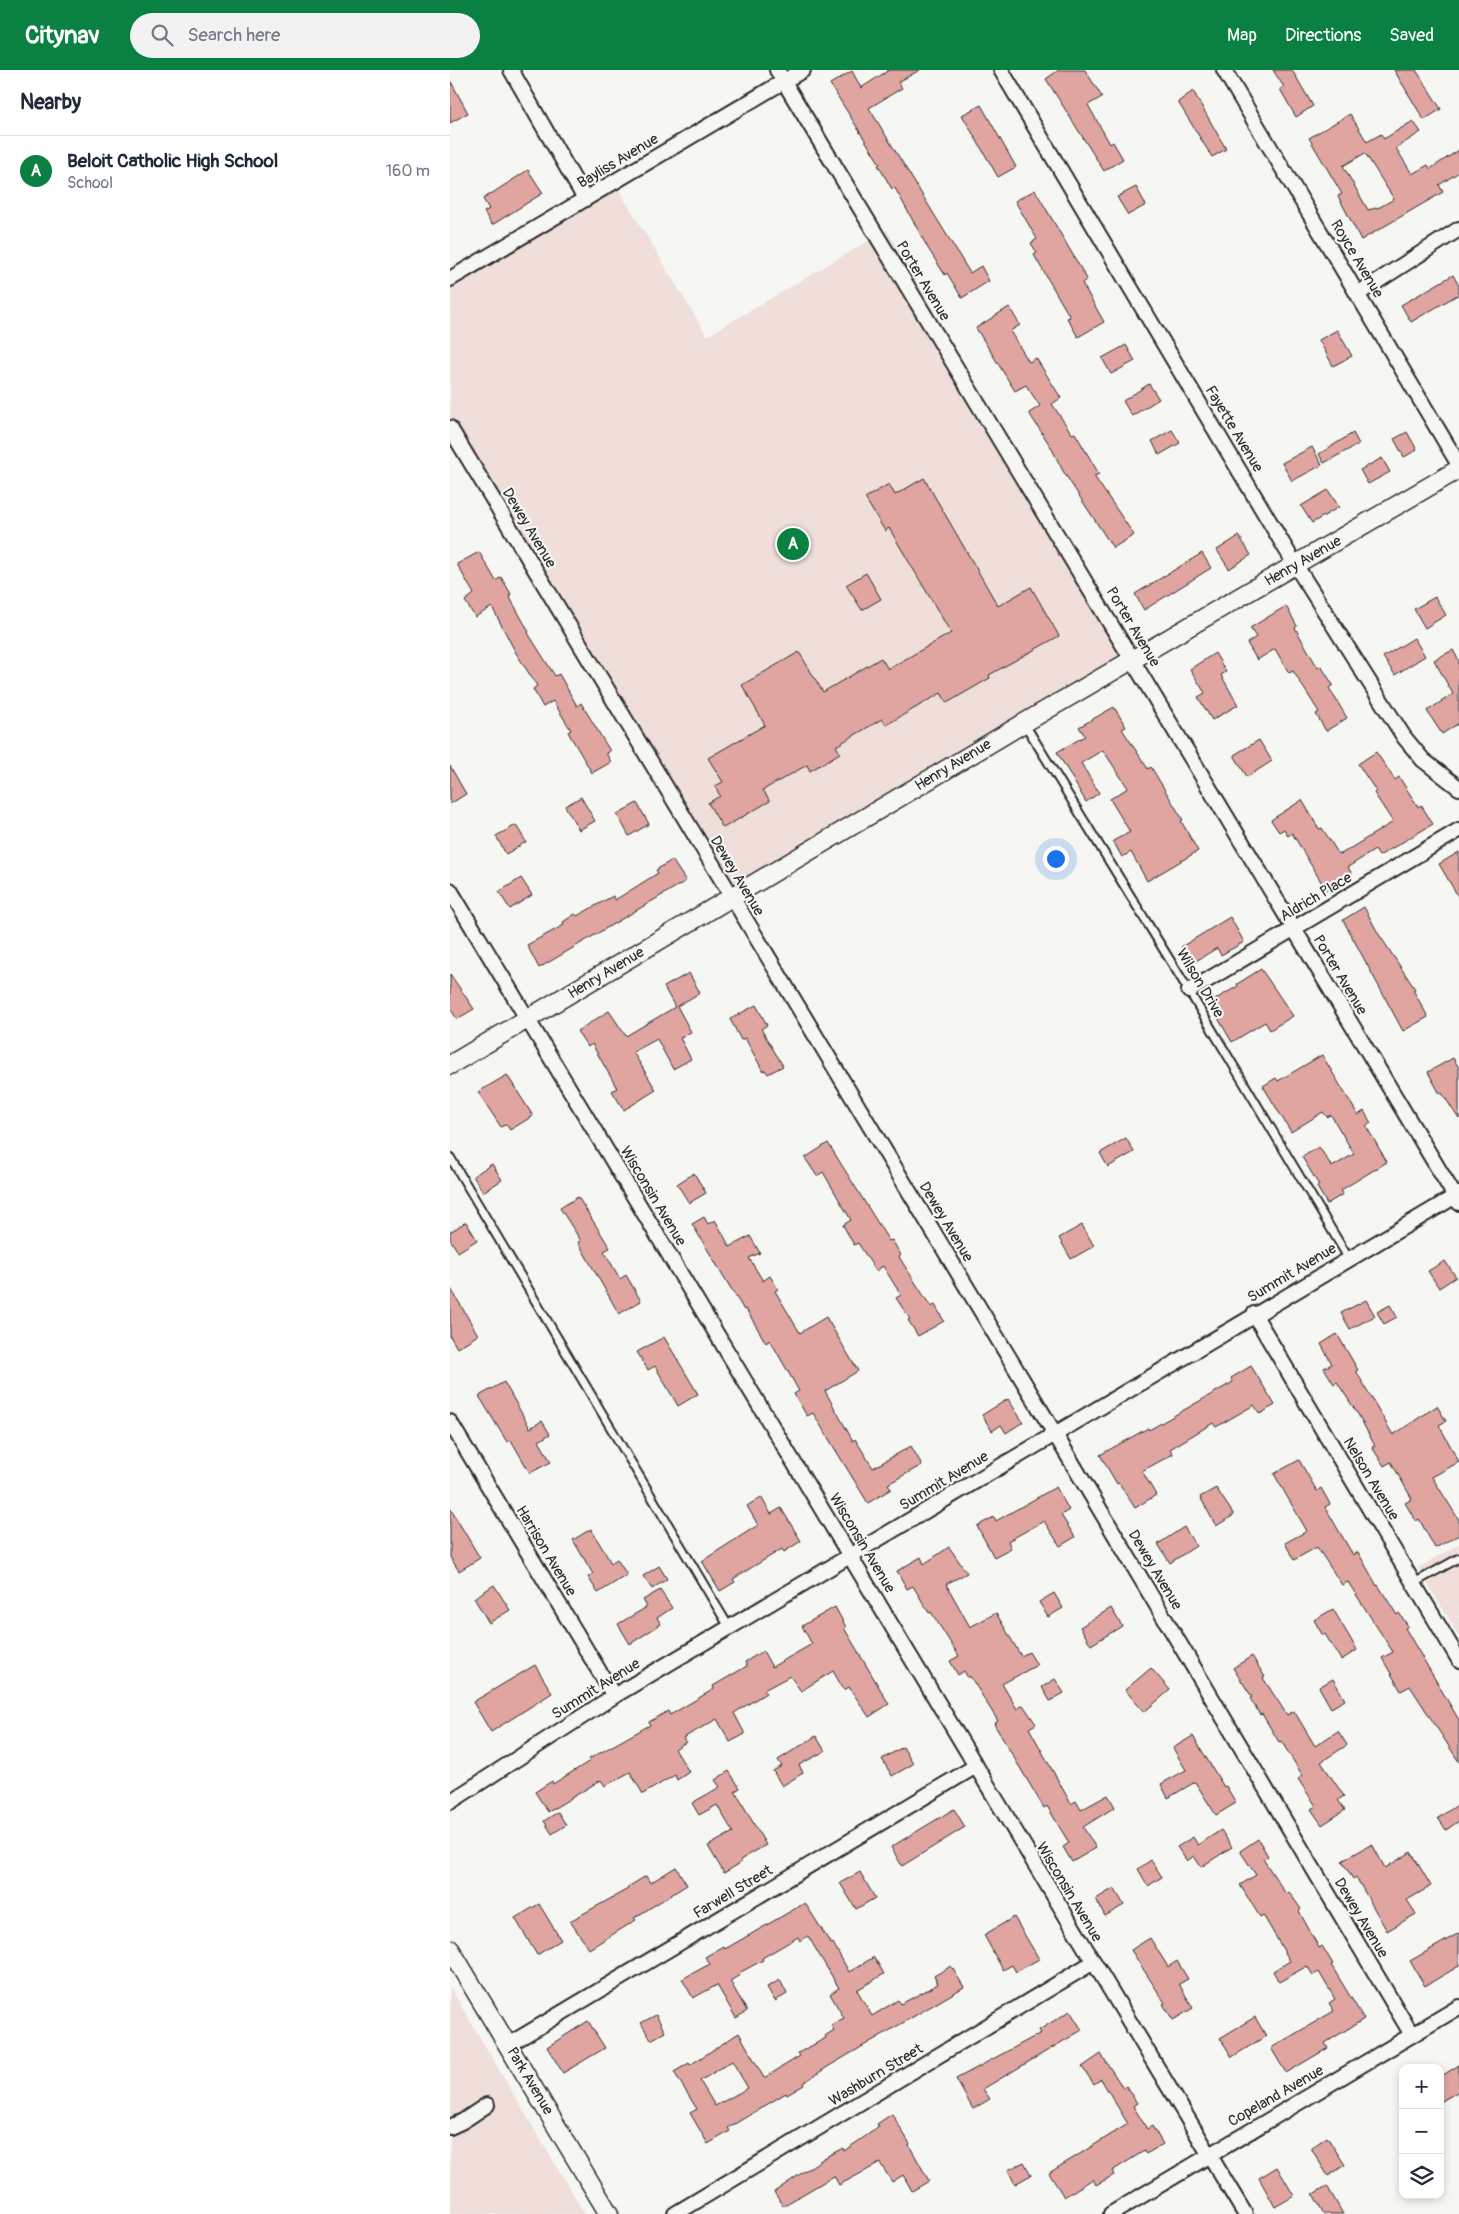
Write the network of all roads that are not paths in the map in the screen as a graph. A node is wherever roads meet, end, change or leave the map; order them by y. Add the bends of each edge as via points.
1 (510, 70) edge
2 (803, 70) edge
3 (1001, 70) edge
4 (1224, 70) edge
5 (780, 76) edge
6 (585, 199) junction
7 (1459, 229) edge
8 (450, 279) edge
9 (1359, 293) junction
10 (450, 428) edge
11 (1459, 465) edge
12 (1459, 469) edge
13 (1296, 566) junction
14 (1134, 659) junction
15 (1024, 723) junction
16 (1459, 788) edge
17 (1459, 830) edge
18 (450, 890) edge
19 (731, 898) junction
20 (1293, 930) junction
21 (1189, 991) junction
22 (528, 1020) junction
23 (450, 1065) edge
24 (450, 1157) edge
25 (1458, 1198) edge
26 (1349, 1259) junction
27 (1254, 1314) junction
28 (450, 1422) edge
29 (1055, 1434) junction
30 (850, 1555) junction
31 (1459, 1558) edge
32 (1414, 1583) junction
33 (728, 1627) junction
34 (1459, 1660) edge
35 (614, 1696) junction
36 (976, 1766) junction
37 (450, 1802) edge
38 (450, 1949) edge
39 (1092, 1963) junction
40 (1459, 2007) edge
41 (1412, 2035) junction
42 (508, 2045) junction
43 (487, 2105) dead end
44 (450, 2127) edge
45 (1209, 2155) junction
46 (609, 2214) edge
47 (675, 2214) edge
48 (1111, 2214) edge
49 (1245, 2214) edge

1 - 6 street
2 - 5 street, Bayliss Avenue
3 - 13 street, Fayette Avenue
4 - 9 street, Royce Avenue
5 - 6 street, Bayliss Avenue
5 - 14 street, Porter Avenue
6 - 8 street, Bayliss Avenue
7 - 9 street
9 - 11 street, Royce Avenue
10 - 19 street, Dewey Avenue
12 - 13 street, Henry Avenue
13 - 14 street, Henry Avenue
13 - 16 street, Fayette Avenue via 1404,737 1423,760
14 - 15 street, Henry Avenue
14 - 20 street, Porter Avenue
15 - 19 street, Henry Avenue
15 - 21 lane, Wilson Drive
17 - 20 street, Aldrich Place
18 - 22 street, Wisconsin Avenue
19 - 22 street, Henry Avenue
19 - 29 street, Dewey Avenue
20 - 21 street, Aldrich Place
20 - 25 street, Porter Avenue
21 - 26 lane, Wilson Drive
22 - 23 street, Henry Avenue
22 - 30 street, Wisconsin Avenue
24 - 33 lane
25 - 26 street, Summit Avenue
26 - 27 street, Summit Avenue
27 - 29 street, Summit Avenue
27 - 32 street, Nelson Avenue
28 - 35 street, Harrison Avenue
29 - 30 street, Summit Avenue
29 - 41 street, Dewey Avenue
30 - 33 street, Summit Avenue
30 - 36 street, Wisconsin Avenue
31 - 32 lane
32 - 34 street, Nelson Avenue
33 - 35 street, Summit Avenue
35 - 37 street, Summit Avenue
36 - 39 street, Wisconsin Avenue
36 - 42 street, Farwell Street
38 - 42 street, Park Avenue
39 - 45 street, Wisconsin Avenue
39 - 47 street, Washburn Street
40 - 41 street, Copeland Avenue
41 - 45 street, Copeland Avenue
42 - 46 street, Park Avenue
43 - 44 street
45 - 48 street, Copeland Avenue
45 - 49 street, Wisconsin Avenue

